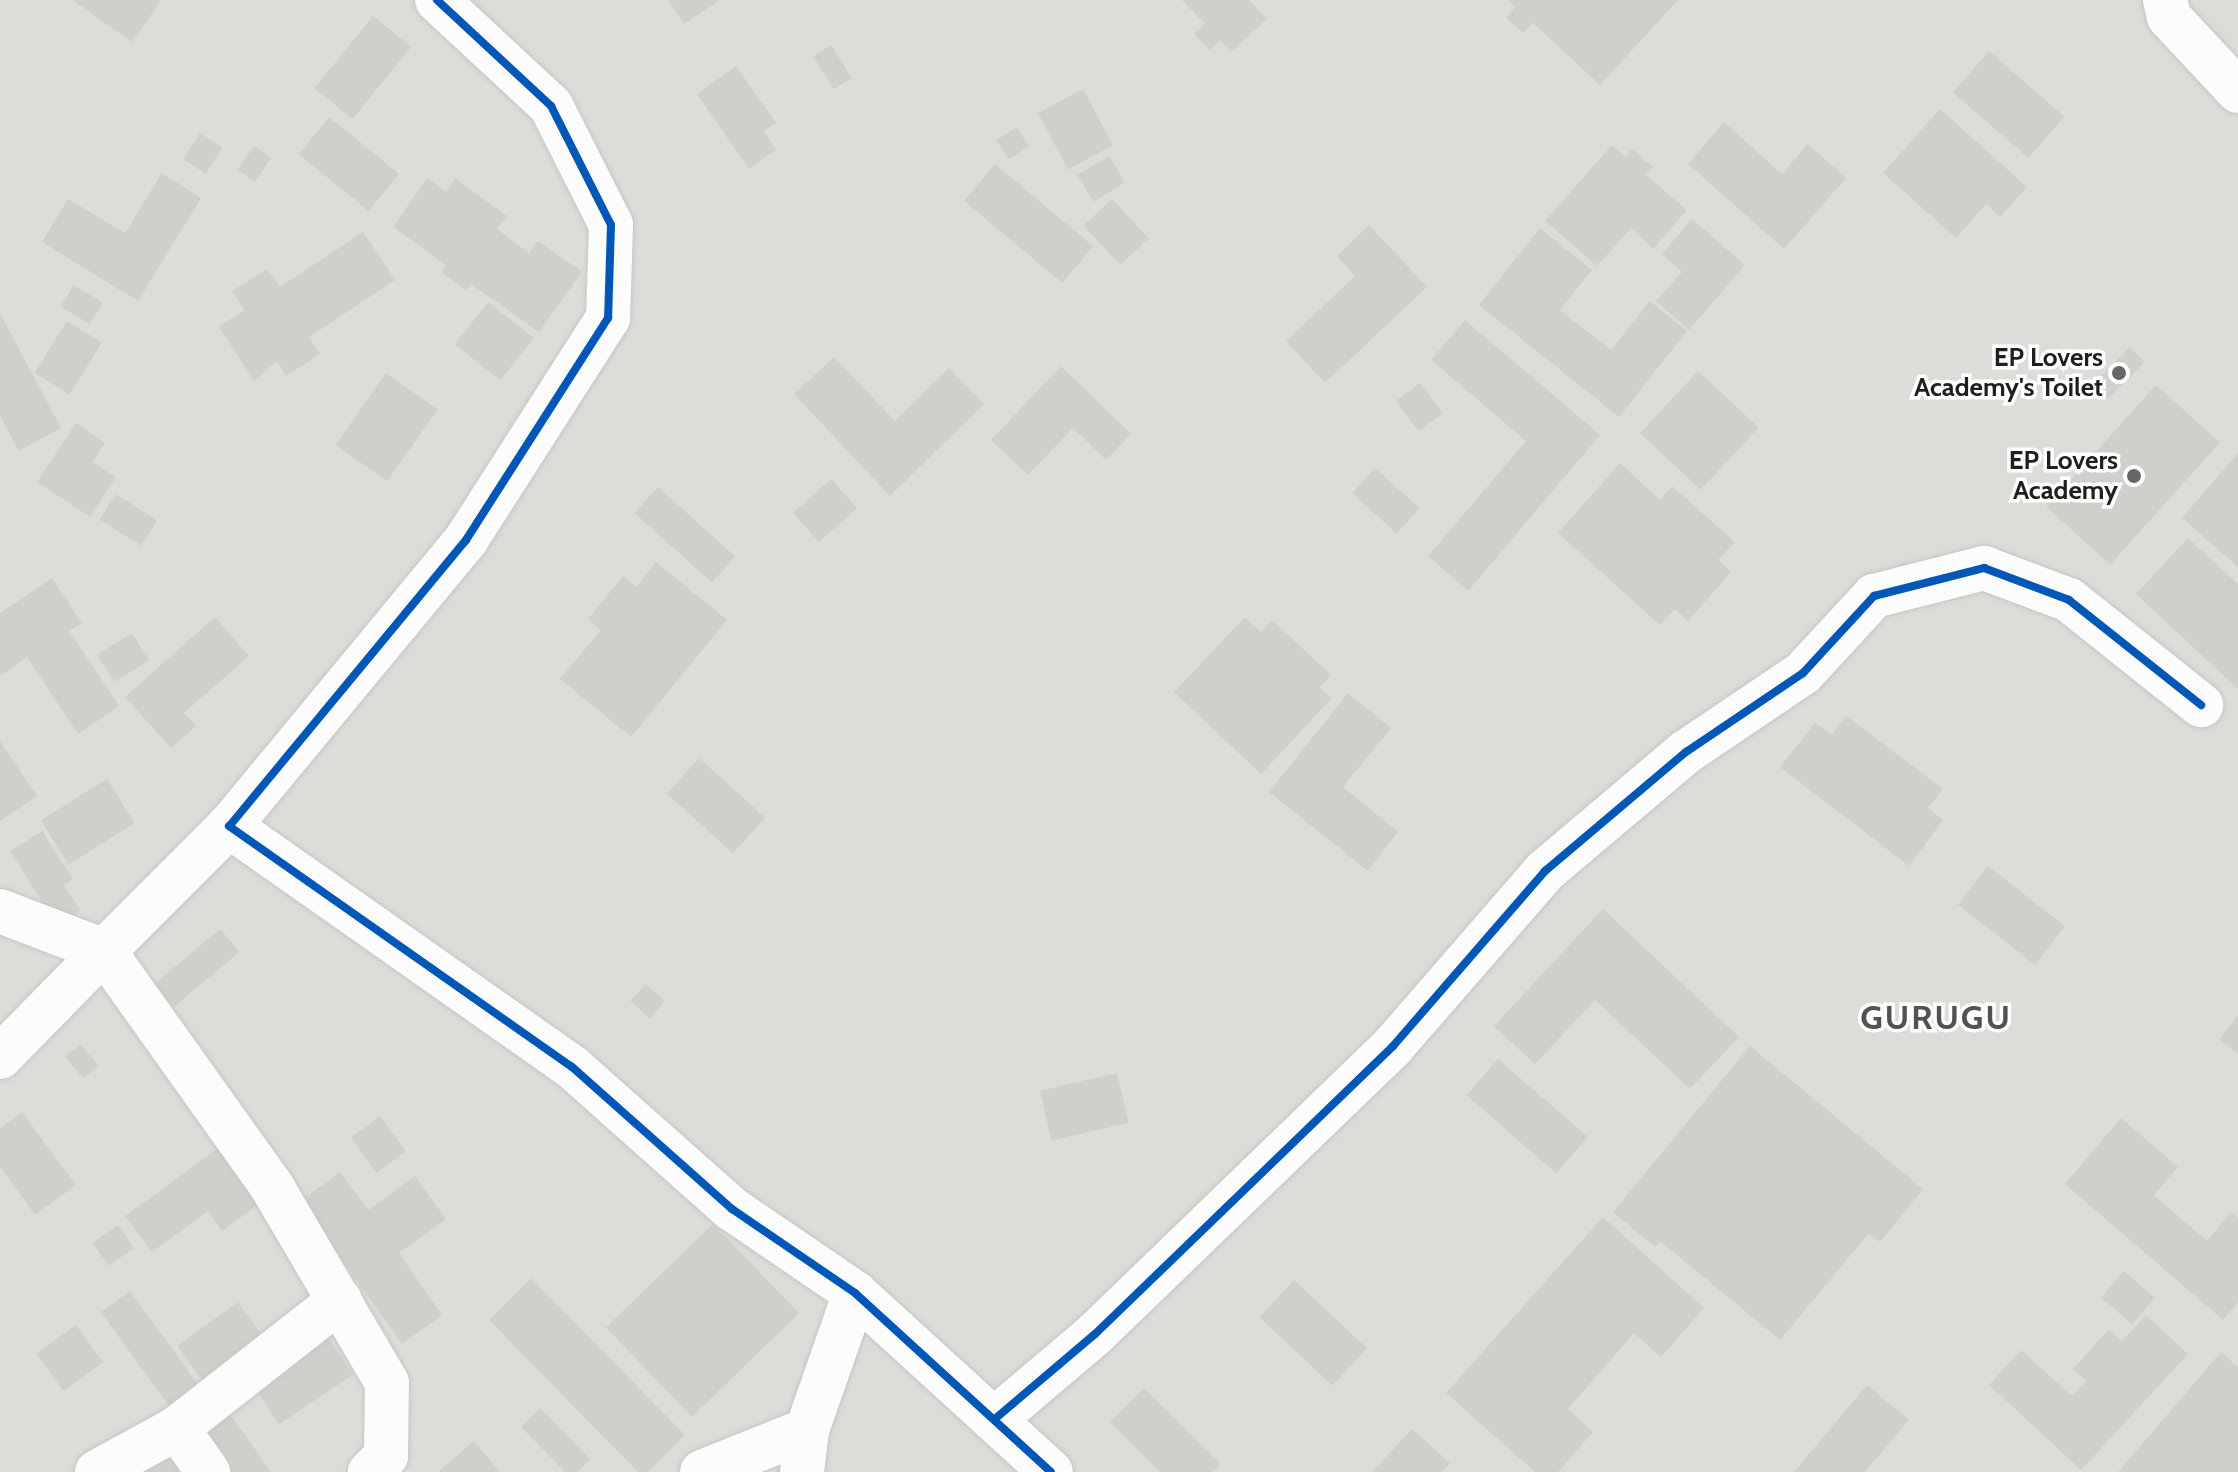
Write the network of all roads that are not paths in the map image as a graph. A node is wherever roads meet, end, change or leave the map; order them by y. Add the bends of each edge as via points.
1 (437, 0) edge
2 (2165, 0) edge
3 (2238, 91) edge
4 (2201, 705) dead end
5 (229, 826) junction
6 (0, 911) edge
7 (104, 951) junction
8 (0, 1057) edge
9 (855, 1293) junction
10 (340, 1300) junction
11 (996, 1418) junction
12 (177, 1428) junction
13 (804, 1451) edge
14 (97, 1472) edge
15 (208, 1472) edge
16 (370, 1472) edge
17 (702, 1472) edge
18 (1051, 1472) edge

1 - 5 street via 551,106 611,225 608,318 466,540
2 - 3 street via 2169,17
4 - 11 street via 2069,600 1984,568 1874,596 1803,673 1686,752 1545,871 1372,1067 1095,1334
5 - 7 street
5 - 9 street via 572,1067 732,1209
6 - 7 street
7 - 8 street
7 - 10 street via 271,1185
9 - 11 street
9 - 13 street
10 - 12 street
10 - 16 street via 387,1383 386,1456
11 - 18 street
12 - 14 street
12 - 15 street
13 - 17 street

